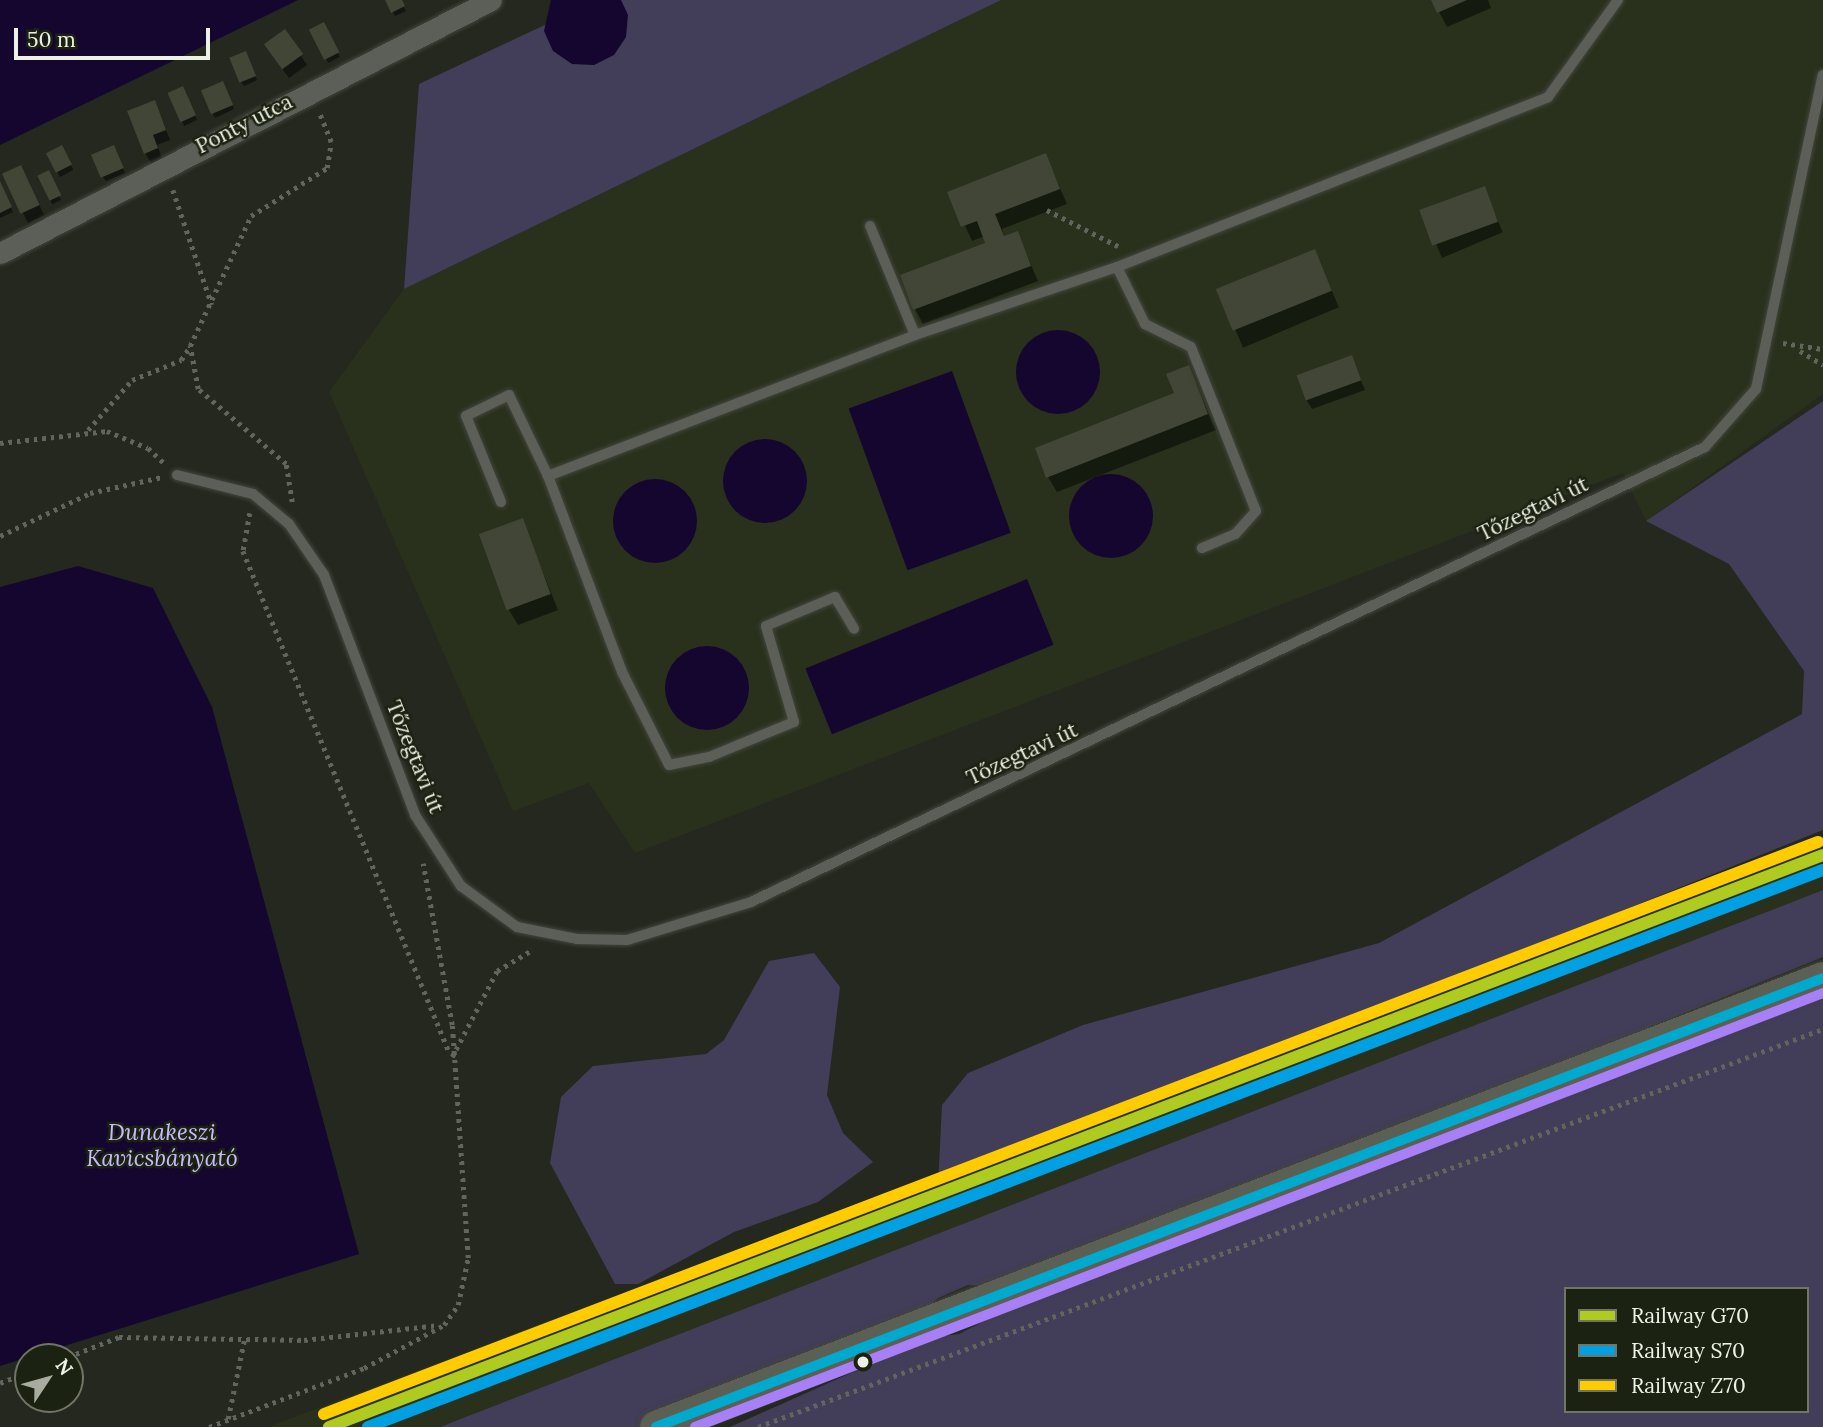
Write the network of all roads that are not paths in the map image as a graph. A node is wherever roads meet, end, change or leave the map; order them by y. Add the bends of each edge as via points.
1 (491, 0) edge
2 (1618, 0) edge
3 (1823, 75) edge
4 (870, 226) dead end
5 (0, 253) edge
6 (1116, 267) junction
7 (915, 335) junction
8 (177, 475) road end
9 (548, 476) junction
10 (501, 502) dead end
11 (1202, 548) dead end
12 (853, 629) dead end
13 (1823, 978) edge
14 (656, 1427) edge

1 - 5 street, Ponty utca
2 - 6 lane via 1548,97
3 - 8 lane, Tőzegtavi út via 1756,389 1705,447 751,902 627,940 577,939 517,927 461,886 415,815 324,575 289,524 253,494
4 - 7 lane
6 - 7 lane
6 - 11 lane via 1145,324 1191,347 1256,511 1235,534
7 - 9 lane
9 - 10 lane via 509,395 466,416
9 - 12 lane via 622,671 669,765 709,757 794,722 766,626 835,597
13 - 14 street

